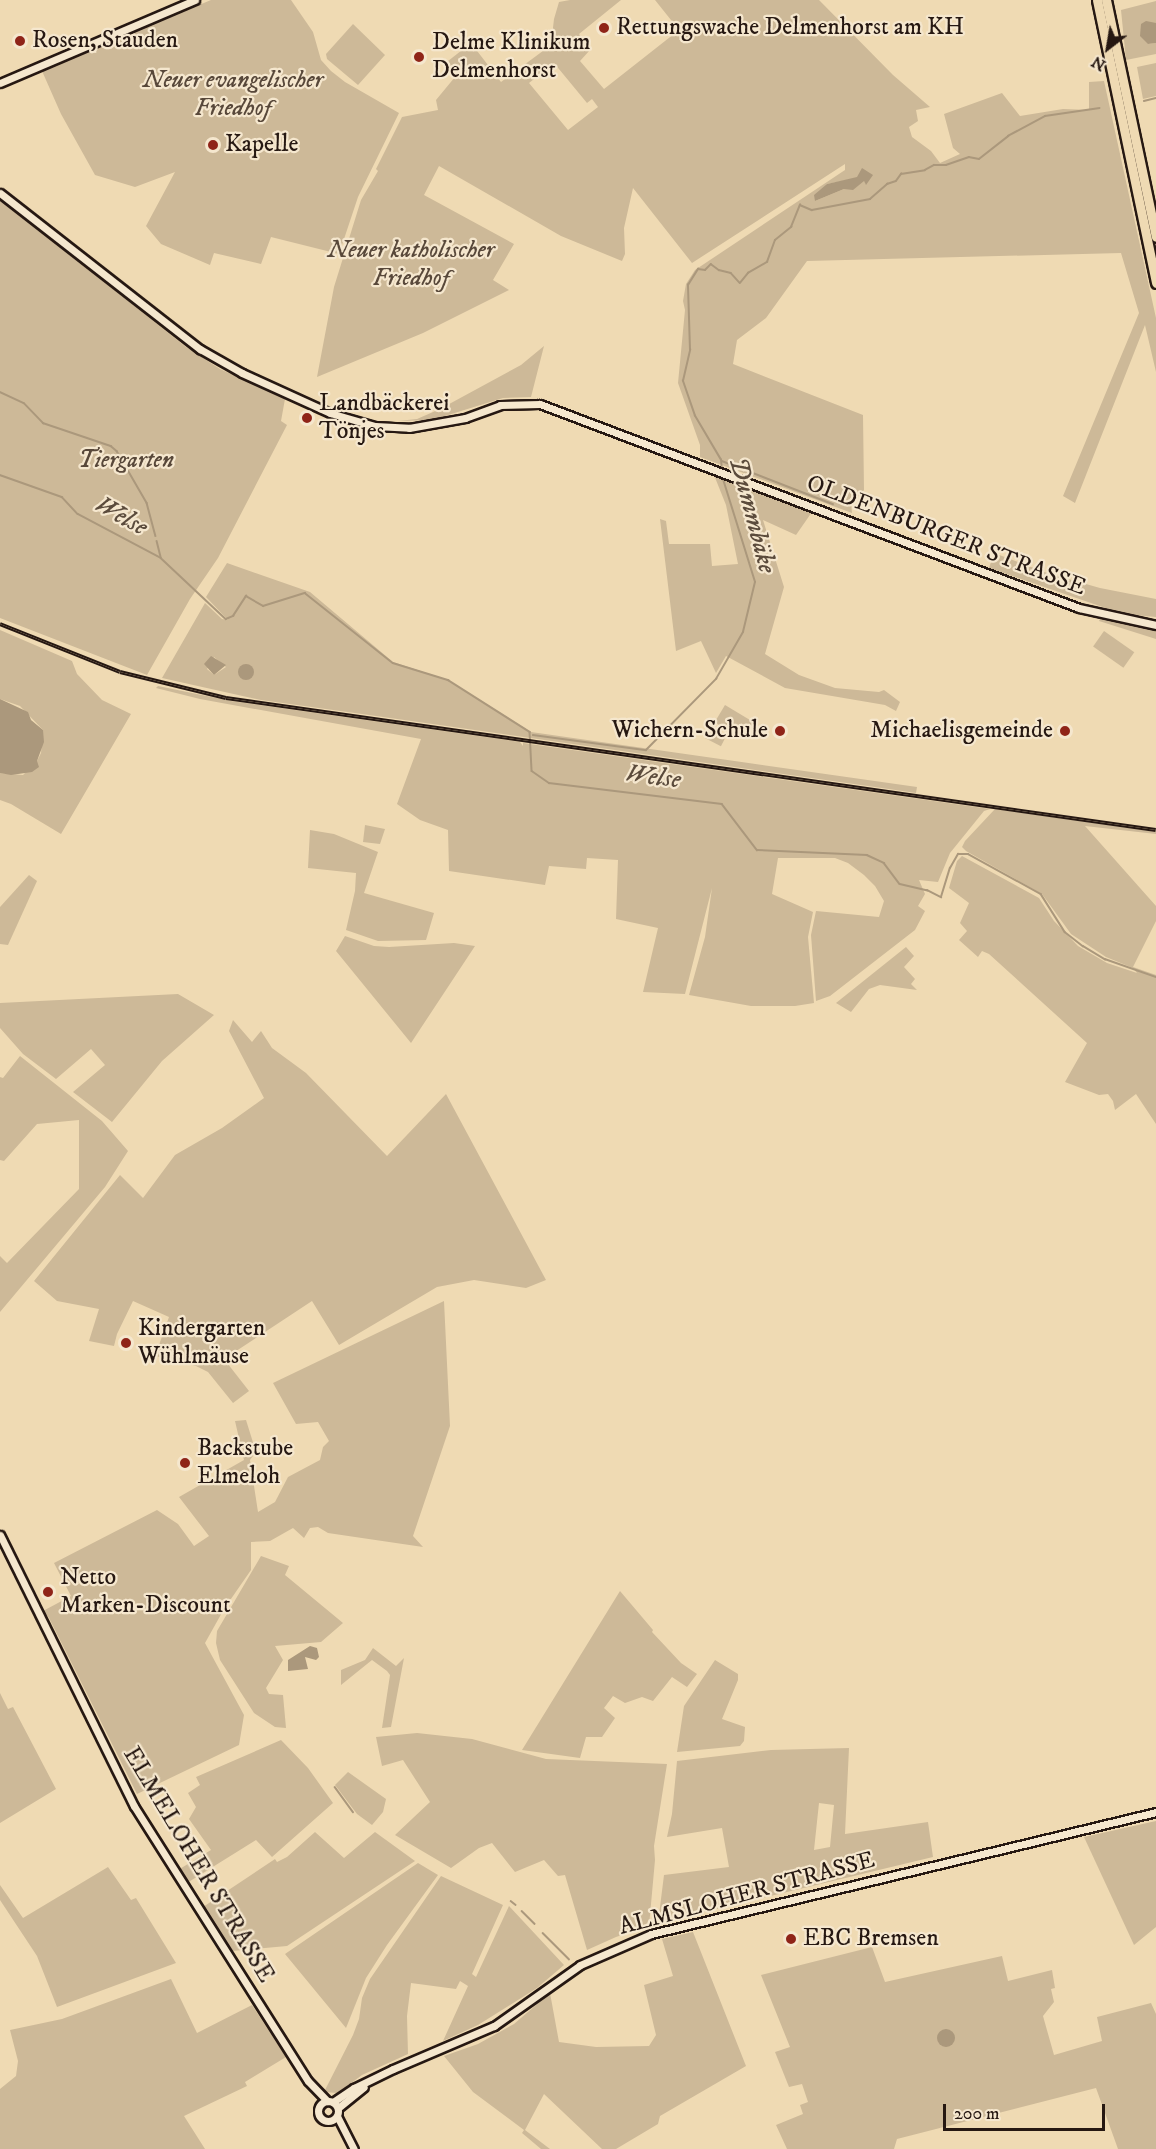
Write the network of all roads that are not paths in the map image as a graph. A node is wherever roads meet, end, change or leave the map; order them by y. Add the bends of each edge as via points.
1 (195, 0) edge
2 (1097, 0) edge
3 (1106, 0) edge
4 (1116, 70) junction
5 (0, 83) edge
6 (0, 193) edge
7 (1156, 237) edge
8 (1156, 283) edge
9 (1156, 625) edge
10 (0, 1535) edge
11 (1156, 1812) edge
12 (308, 2080) junction
13 (319, 2105) junction
14 (334, 2107) junction
15 (327, 2122) junction
16 (349, 2149) edge
17 (354, 2149) edge

1 - 5 street
2 - 4 highway
3 - 4 highway
4 - 7 highway
4 - 8 highway
6 - 9 street, OLDENBURGER STRASSE via 200,349 242,373 330,412 375,426 409,428 465,418 500,405 540,404 1070,604
10 - 12 street, ELMELOHER STRASSE via 134,1806
11 - 14 street, ALMSLOHER STRASSE via 654,1933 592,1958 494,2026 374,2079
12 - 13 street, ELMELOHER STRASSE
12 - 14 street, ELMELOHER STRASSE
13 - 14 street
13 - 15 street, ELMELOHER STRASSE via 319,2117
14 - 15 street
14 - 17 street, ELMELOHER STRASSE
15 - 16 street via 336,2127

